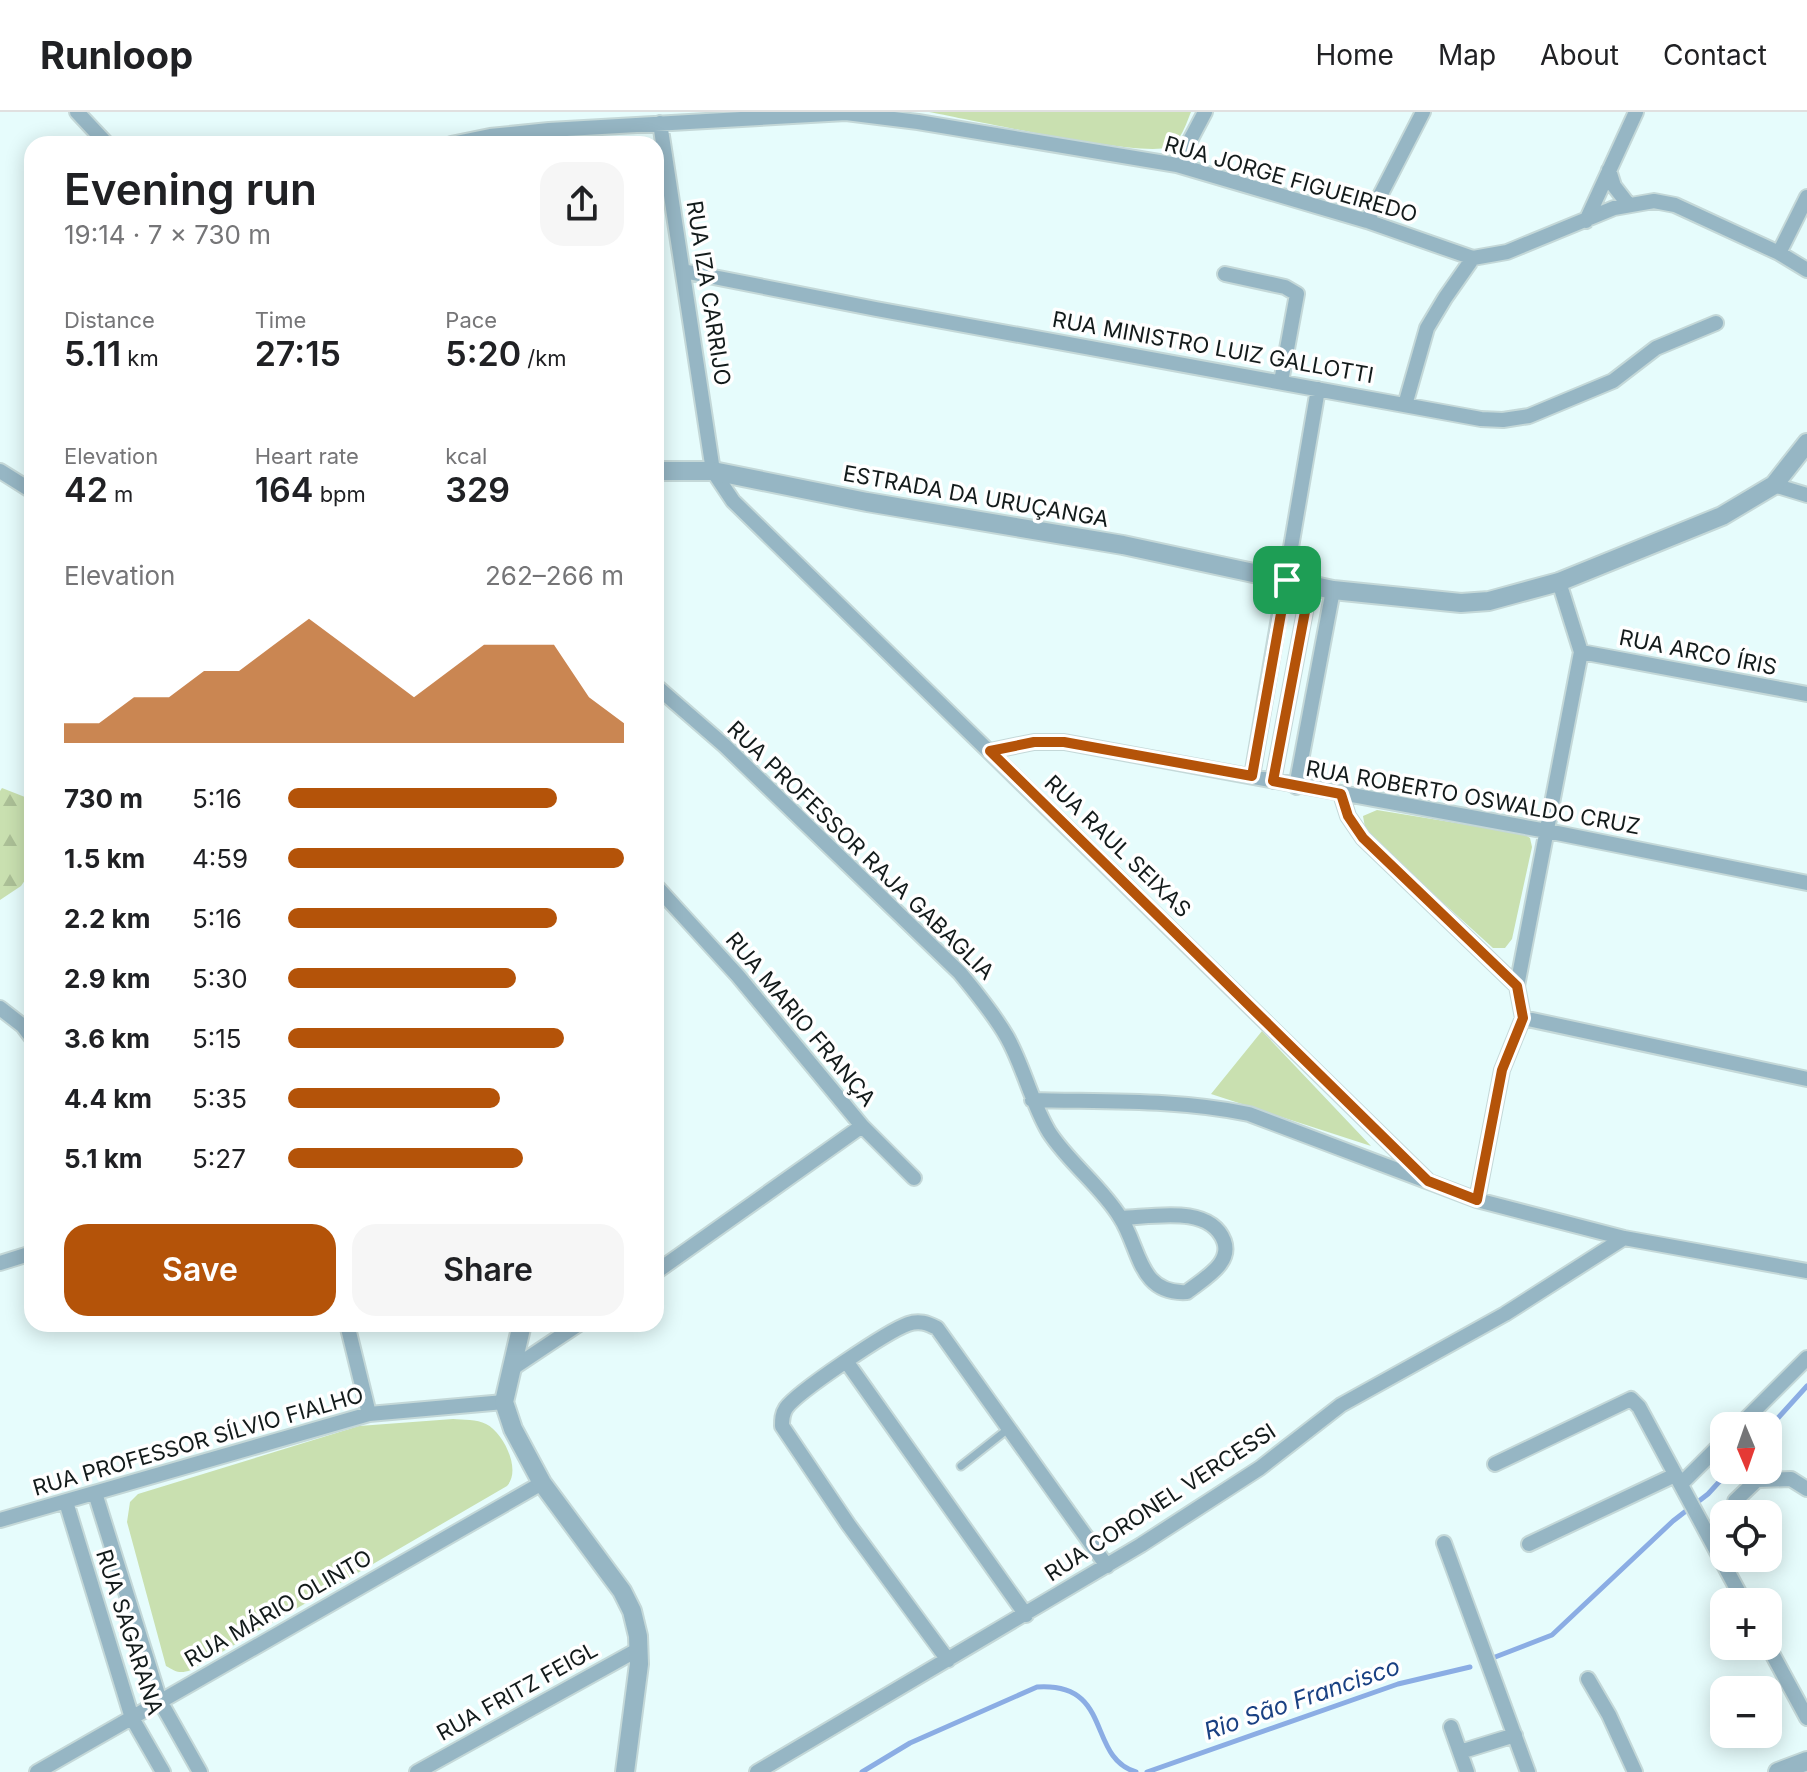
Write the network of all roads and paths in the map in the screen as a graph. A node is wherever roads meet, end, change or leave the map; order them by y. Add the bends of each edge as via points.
1 (77, 112) edge
2 (847, 112) edge
3 (1205, 112) edge
4 (1423, 112) edge
5 (1636, 112) edge
6 (660, 123) junction
7 (100, 136) edge
8 (531, 136) edge
9 (662, 136) edge
10 (664, 149) edge
11 (1177, 165) junction
12 (1609, 170) junction
13 (1807, 197) edge
14 (1628, 204) junction
15 (1367, 221) junction
16 (1586, 221) junction
17 (1779, 253) junction
18 (1473, 258) junction
19 (1807, 270) edge
20 (683, 271) junction
21 (1225, 274) dead end
22 (1716, 323) dead end
23 (1281, 382) junction
24 (1318, 389) junction
25 (1405, 405) junction
26 (1807, 443) edge
27 (0, 471) edge
28 (664, 471) edge
29 (713, 471) junction
30 (1774, 485) junction
31 (24, 486) edge
32 (1807, 495) edge
33 (1287, 580) junction
34 (1559, 582) junction
35 (1310, 585) junction
36 (1333, 590) junction
37 (1581, 652) junction
38 (664, 693) edge
39 (1807, 694) edge
40 (990, 751) junction
41 (1252, 776) junction
42 (1273, 781) junction
43 (1296, 787) junction
44 (1341, 794) junction
45 (1547, 831) junction
46 (1807, 883) edge
47 (664, 895) edge
48 (1517, 986) junction
49 (0, 1008) edge
50 (1523, 1018) junction
51 (24, 1027) edge
52 (1807, 1079) edge
53 (1032, 1100) junction
54 (862, 1126) junction
55 (914, 1178) dead end
56 (1428, 1181) junction
57 (1477, 1200) junction
58 (1121, 1218) junction
59 (1624, 1238) junction
60 (24, 1256) edge
61 (0, 1263) edge
62 (664, 1266) edge
63 (1807, 1271) edge
64 (349, 1332) edge
65 (520, 1332) edge
66 (567, 1332) edge
67 (1807, 1358) edge
68 (846, 1361) junction
69 (510, 1370) junction
70 (504, 1402) junction
71 (1753, 1412) edge
72 (369, 1414) junction
73 (1010, 1428) junction
74 (1710, 1455) edge
75 (1495, 1464) dead end
76 (961, 1466) dead end
77 (542, 1483) junction
78 (1682, 1484) junction
79 (1807, 1489) edge
80 (95, 1493) junction
81 (1736, 1500) edge
82 (66, 1502) junction
83 (0, 1520) edge
84 (1444, 1543) dead end
85 (1529, 1544) dead end
86 (1107, 1566) junction
87 (1736, 1588) edge
88 (1026, 1615) junction
89 (639, 1649) junction
90 (948, 1660) junction
91 (1776, 1660) edge
92 (1588, 1679) dead end
93 (160, 1701) junction
94 (132, 1718) junction
95 (1807, 1718) edge
96 (1451, 1727) dead end
97 (1515, 1735) junction
98 (1460, 1752) junction
99 (1807, 1761) edge
100 (37, 1772) edge
101 (163, 1772) edge
102 (200, 1772) edge
103 (417, 1772) edge
104 (625, 1772) edge
105 (757, 1772) edge
106 (1467, 1772) edge
107 (1528, 1772) edge
108 (1635, 1772) edge
109 (1778, 1772) edge

1 - 7 street
2 - 6 street, RUA JORGE FIGUEIREDO
2 - 11 street, RUA JORGE FIGUEIREDO
3 - 11 street
4 - 15 street
5 - 12 street
6 - 8 street, RUA JORGE FIGUEIREDO
6 - 9 street, RUA IZA CARRIJO
10 - 20 street, RUA IZA CARRIJO
11 - 15 street, RUA JORGE FIGUEIREDO
12 - 14 street
12 - 16 street
13 - 17 street
14 - 16 street
14 - 17 street via 1675,205
15 - 18 street, RUA JORGE FIGUEIREDO
16 - 18 street via 1507,252
17 - 19 street
18 - 25 street via 1427,328
20 - 23 street, RUA MINISTRO LUIZ GALLOTTI
20 - 29 street, RUA IZA CARRIJO
21 - 23 street via 1297,294
22 - 25 street, RUA MINISTRO LUIZ GALLOTTI via 1656,348 1613,381 1529,416 1481,419
23 - 24 street, RUA MINISTRO LUIZ GALLOTTI
24 - 25 street, RUA MINISTRO LUIZ GALLOTTI
24 - 33 street
26 - 30 street, ESTRADA DA URUÇANGA
27 - 31 street
28 - 29 street, ESTRADA DA URUÇANGA
29 - 33 street, ESTRADA DA URUÇANGA
29 - 40 street, RUA RAUL SEIXAS via 733,501
30 - 32 street
30 - 34 street, ESTRADA DA URUÇANGA via 1722,516
33 - 35 street, ESTRADA DA URUÇANGA
33 - 41 street
34 - 36 street, ESTRADA DA URUÇANGA via 1461,603
34 - 37 street
35 - 36 street, ESTRADA DA URUÇANGA
35 - 42 street
36 - 43 street
37 - 39 street, RUA ARCO ÍRIS
37 - 45 street
38 - 53 street, RUA PROFESSOR RAJA GABAGLIA via 960,973 1009,1039
40 - 41 street, RUA ROBERTO OSWALDO CRUZ via 1064,742
40 - 56 street, RUA RAUL SEIXAS
41 - 42 street, RUA ROBERTO OSWALDO CRUZ
42 - 43 street, RUA ROBERTO OSWALDO CRUZ
43 - 44 street, RUA ROBERTO OSWALDO CRUZ
44 - 45 street, RUA ROBERTO OSWALDO CRUZ
44 - 48 street via 1363,838
45 - 46 street, RUA ROBERTO OSWALDO CRUZ
45 - 48 street
47 - 54 street, RUA MARIO FRANÇA
48 - 50 street
49 - 51 street
50 - 52 street
50 - 57 street via 1502,1070
53 - 56 street via 1173,1103 1249,1114
53 - 58 street, RUA PROFESSOR RAJA GABAGLIA via 1051,1134
54 - 55 street, RUA MARIO FRANÇA
54 - 62 street
56 - 57 street
57 - 59 street
58 - 58 street, RUA PROFESSOR RAJA GABAGLIA via 1133,1249 1162,1290 1187,1292 1224,1258 1223,1237 1206,1220
59 - 63 street
59 - 86 street, RUA CORONEL VERCESSI via 1505,1314 1341,1405 1260,1468
60 - 61 street
64 - 72 street
65 - 69 street
66 - 69 street
67 - 71 street
68 - 73 street via 909,1323 924,1322 937,1328
68 - 88 street
68 - 90 street via 786,1408 782,1426
69 - 70 street
70 - 72 street, RUA PROFESSOR SÍLVIO FIALHO
70 - 77 street via 522,1450
72 - 80 street, RUA PROFESSOR SÍLVIO FIALHO
73 - 76 lane
73 - 86 street
74 - 78 street
75 - 78 street via 1631,1399
77 - 89 street via 622,1591
77 - 93 street, RUA MÁRIO OLINTO
78 - 85 street
78 - 87 street
79 - 81 street via 1791,1479 1757,1480
80 - 82 street, RUA PROFESSOR SÍLVIO FIALHO
80 - 93 street, RUA SAGARANA
82 - 83 street, RUA PROFESSOR SÍLVIO FIALHO
82 - 94 street, RUA SAGARANA
84 - 97 street
86 - 88 street, RUA CORONEL VERCESSI
88 - 90 street, RUA CORONEL VERCESSI
89 - 103 street, RUA FRITZ FEIGL
89 - 104 street
90 - 105 street, RUA CORONEL VERCESSI
91 - 95 street
92 - 108 street
93 - 94 street, RUA MÁRIO OLINTO
93 - 102 street, RUA SAGARANA
94 - 100 street, RUA MÁRIO OLINTO
94 - 101 street, RUA SAGARANA
96 - 98 street
97 - 98 street
97 - 107 street
98 - 106 street
99 - 109 street

